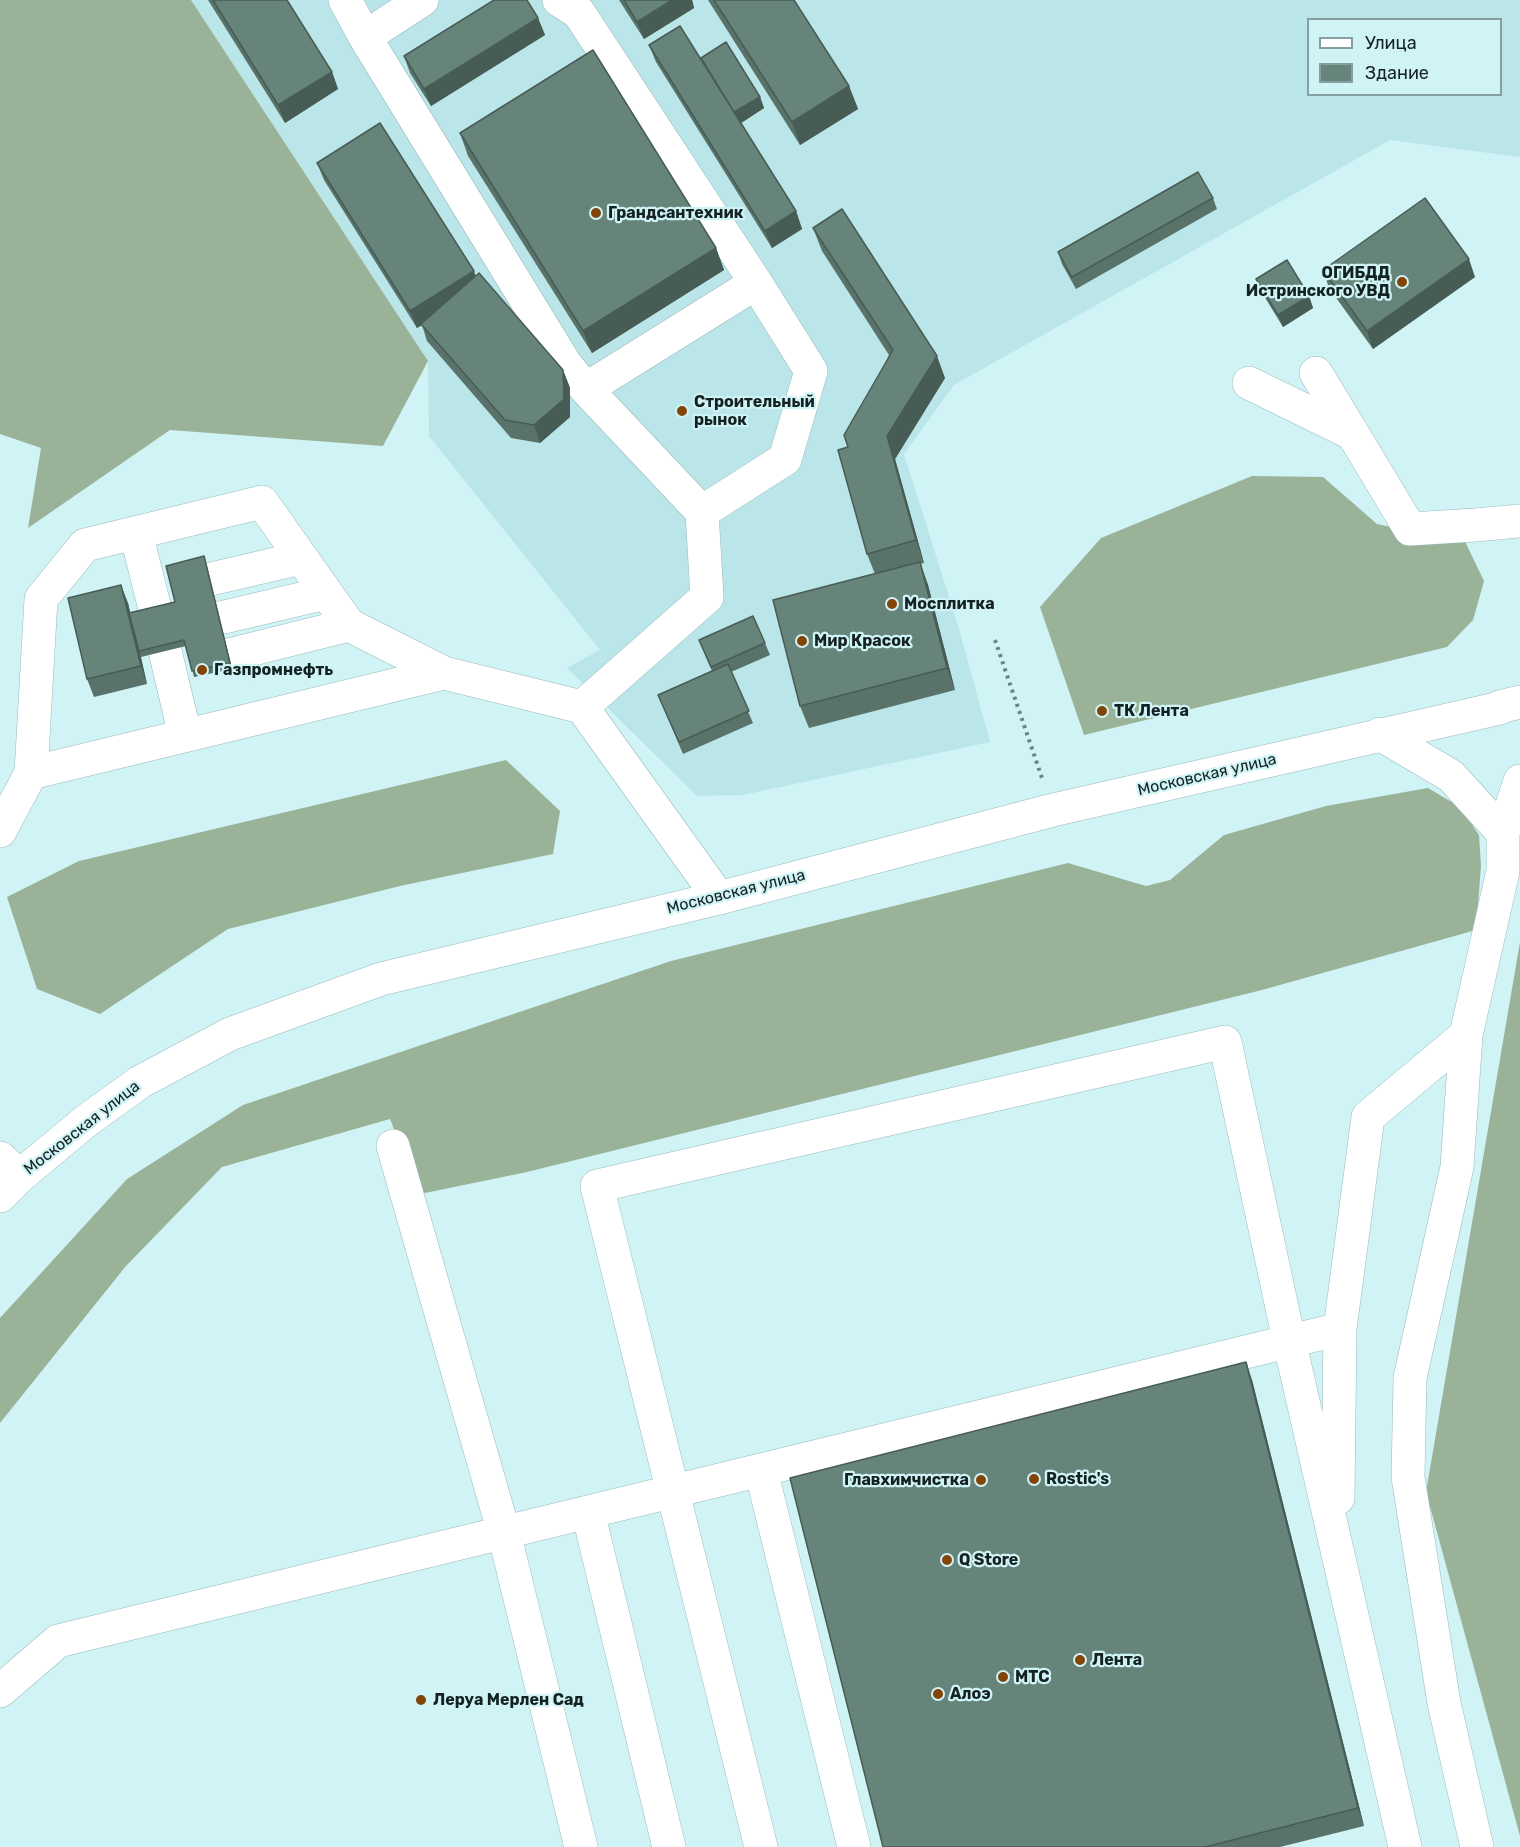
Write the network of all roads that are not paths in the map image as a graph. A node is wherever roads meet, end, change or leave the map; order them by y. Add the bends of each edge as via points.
1 (345, 0) edge
2 (422, 0) edge
3 (559, 0) edge
4 (364, 37) junction
5 (756, 283) junction
6 (1317, 373) dead end
7 (1249, 383) dead end
8 (586, 389) junction
9 (1353, 434) junction
10 (702, 512) junction
11 (1520, 521) edge
12 (136, 533) junction
13 (301, 558) junction
14 (211, 579) edge
15 (326, 593) junction
16 (160, 599) dead end
17 (220, 618) edge
18 (350, 625) junction
19 (229, 655) edge
20 (175, 662) dead end
21 (444, 673) junction
22 (1520, 702) edge
23 (582, 707) junction
24 (1380, 734) junction
25 (185, 735) junction
26 (31, 773) junction
27 (1520, 781) edge
28 (0, 831) edge
29 (1503, 833) junction
30 (719, 898) junction
31 (1466, 1035) junction
32 (393, 1146) dead end
33 (7, 1177) edge
34 (1340, 1329) junction
35 (1289, 1340) junction
36 (761, 1470) junction
37 (672, 1491) junction
38 (588, 1512) junction
39 (504, 1533) junction
40 (1337, 1553) junction
41 (0, 1691) edge
42 (581, 1847) edge
43 (669, 1847) edge
44 (761, 1847) edge
45 (854, 1847) edge
46 (1406, 1847) edge
47 (1477, 1847) edge

1 - 4 main road
2 - 4 main road
3 - 5 main road via 579,14
4 - 8 main road via 566,365
5 - 8 main road
5 - 10 main road via 811,371 785,459
6 - 9 main road
7 - 9 main road
8 - 10 main road
9 - 11 main road via 1410,528
10 - 23 main road via 707,597
12 - 13 main road via 262,502
12 - 16 main road
12 - 26 main road via 85,545 41,599
13 - 14 main road
13 - 15 main road
15 - 17 main road
15 - 18 main road
18 - 19 main road
18 - 21 main road
20 - 25 main road
21 - 23 main road
21 - 25 main road
22 - 24 main road, Московская улица
23 - 30 main road
24 - 29 main road via 1451,776
24 - 30 main road, Московская улица via 1053,810
25 - 26 main road
26 - 28 main road
27 - 29 main road
29 - 31 main road via 1503,871
30 - 33 main road, Московская улица via 381,979 230,1034 140,1082
31 - 34 main road via 1368,1116
31 - 47 main road via 1457,1167 1410,1378 1408,1477 1444,1703
32 - 39 main road
34 - 35 main road
34 - 40 main road
35 - 36 main road
35 - 37 main road via 1225,1041 597,1186
35 - 40 main road
36 - 37 main road
36 - 45 main road
37 - 38 main road
37 - 44 main road
38 - 39 main road
38 - 43 main road
39 - 41 main road via 58,1641
39 - 42 main road
40 - 46 main road

